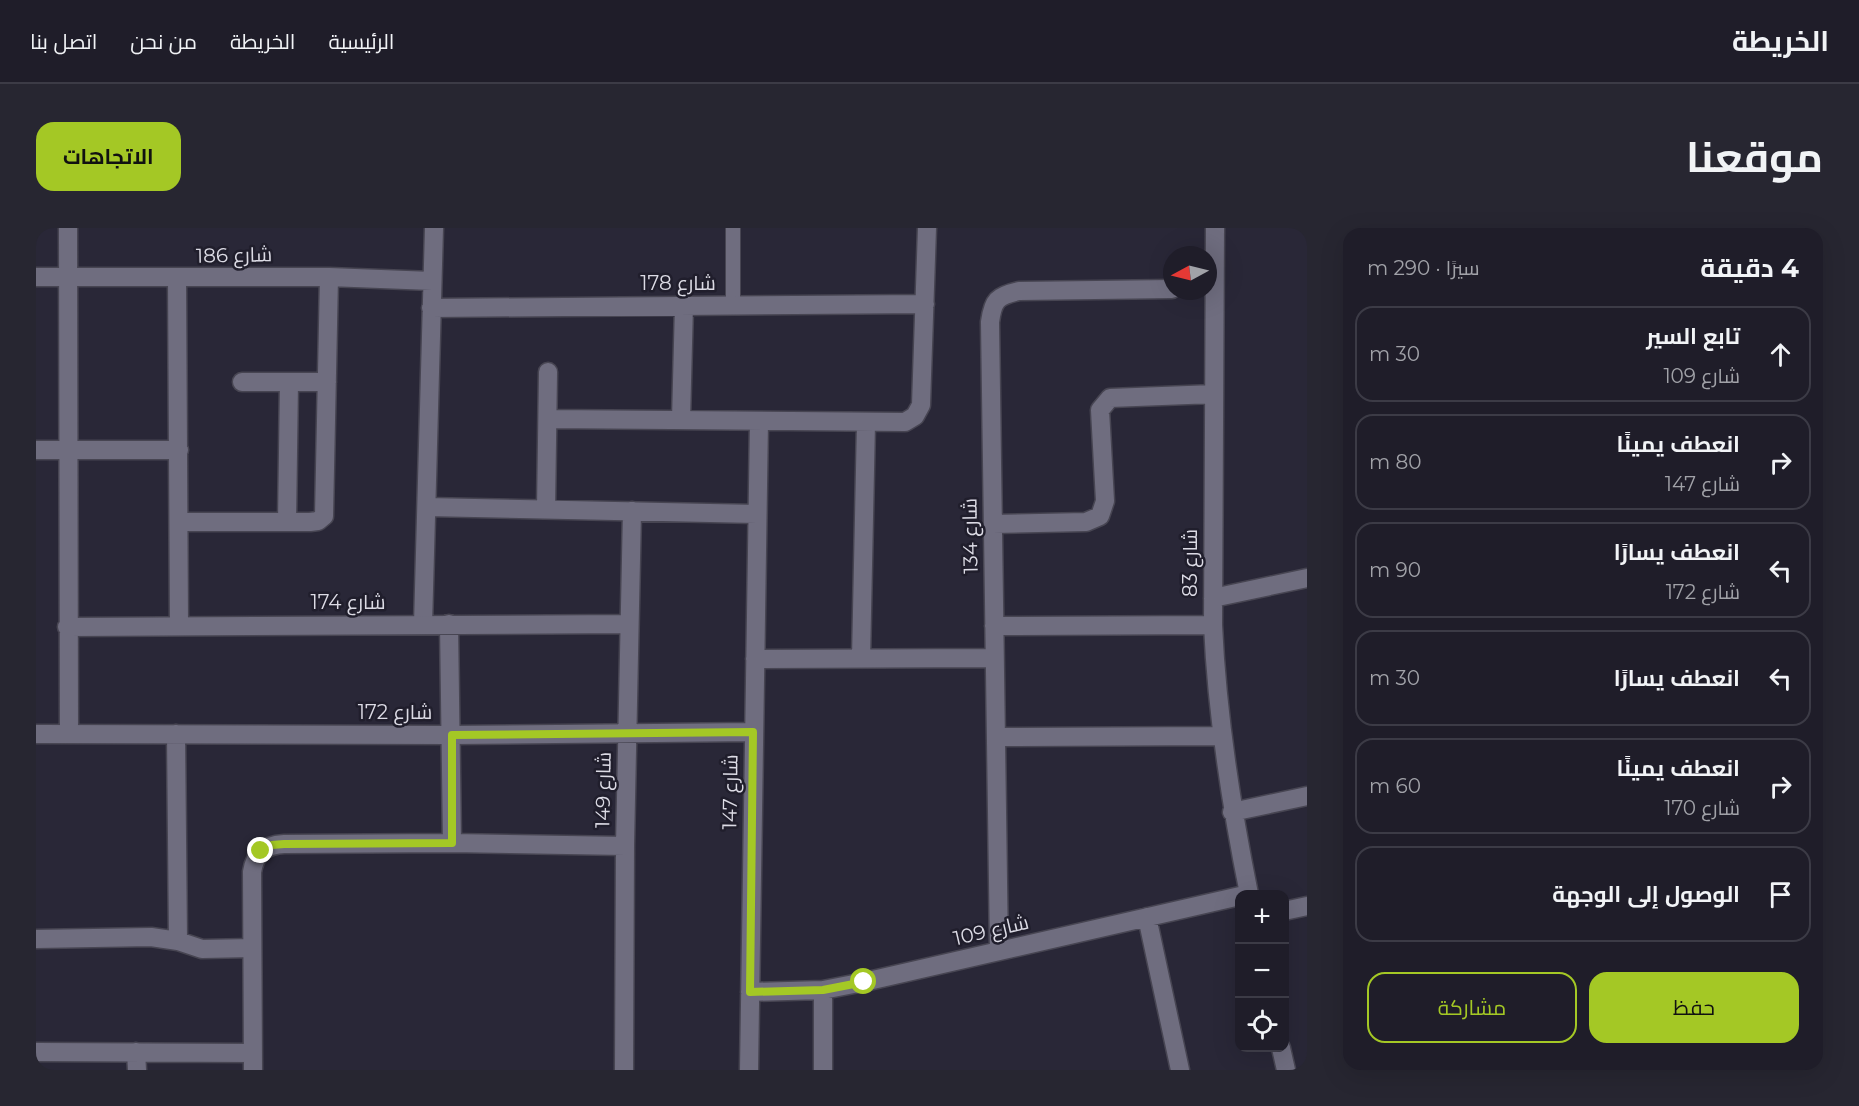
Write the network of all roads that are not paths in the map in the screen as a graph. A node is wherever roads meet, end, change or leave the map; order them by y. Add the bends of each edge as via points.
1 (68, 228) edge
2 (434, 228) edge
3 (733, 228) edge
4 (927, 228) edge
5 (1215, 228) edge
6 (1214, 246) edge
7 (36, 277) edge
8 (68, 277) junction
9 (328, 277) junction
10 (177, 279) junction
11 (432, 280) junction
12 (1163, 289) edge
13 (1211, 300) edge
14 (925, 304) junction
15 (684, 305) junction
16 (733, 305) junction
17 (431, 308) junction
18 (548, 372) dead end
19 (242, 382) dead end
20 (289, 382) junction
21 (327, 382) junction
22 (1214, 394) junction
23 (548, 419) junction
24 (681, 420) junction
25 (759, 421) junction
26 (866, 423) junction
27 (67, 449) junction
28 (36, 450) edge
29 (179, 450) junction
30 (427, 507) junction
31 (546, 509) junction
32 (632, 511) junction
33 (757, 514) junction
34 (179, 522) junction
35 (286, 522) junction
36 (993, 524) junction
37 (1307, 578) edge
38 (1213, 598) junction
39 (449, 624) junction
40 (629, 624) junction
41 (179, 625) junction
42 (423, 625) junction
43 (1212, 625) junction
44 (994, 626) junction
45 (67, 627) junction
46 (994, 658) junction
47 (755, 659) junction
48 (861, 659) junction
49 (627, 732) junction
50 (753, 732) junction
51 (36, 734) edge
52 (69, 734) junction
53 (176, 734) junction
54 (452, 735) junction
55 (1220, 736) junction
56 (996, 737) junction
57 (1307, 796) edge
58 (1232, 812) junction
59 (452, 843) junction
60 (625, 846) junction
61 (1244, 890) edge
62 (1235, 897) edge
63 (1307, 906) edge
64 (1289, 910) edge
65 (1147, 917) junction
66 (36, 939) edge
67 (178, 941) junction
68 (252, 948) junction
69 (999, 951) junction
70 (823, 990) junction
71 (750, 992) junction
72 (36, 1052) edge
73 (1282, 1052) edge
74 (137, 1061) edge
75 (253, 1062) edge
76 (624, 1070) edge
77 (749, 1070) edge
78 (823, 1070) edge
79 (1180, 1070) edge
80 (1286, 1070) edge

1 - 8 street
2 - 11 street
3 - 16 lane
4 - 14 street
5 - 6 street, شارع 83
7 - 8 street, شارع 186
8 - 10 street, شارع 186
8 - 27 street
9 - 10 street, شارع 186
9 - 11 street, شارع 186
9 - 21 street
10 - 29 street
11 - 17 street
12 - 36 street, شارع 134 via 1019,291 1003,294 992,306
13 - 22 street, شارع 83
14 - 16 street, شارع 178
14 - 26 street via 921,405 915,416 905,422
15 - 16 street, شارع 178
15 - 17 street, شارع 178
15 - 24 street
17 - 30 street
18 - 23 street
19 - 20 street
20 - 21 street
20 - 35 street
21 - 35 street via 324,516 318,521
22 - 36 street via 1110,398 1100,410 1105,501 1100,516 1086,522
22 - 38 street, شارع 83
23 - 24 street
23 - 31 street
24 - 25 street
25 - 26 street
25 - 33 street, شارع 147
26 - 48 street
27 - 28 street
27 - 29 street
27 - 45 street
29 - 34 street
30 - 31 street
30 - 42 street
31 - 32 street
32 - 33 street
32 - 40 street, شارع 149
33 - 47 street, شارع 147
34 - 35 street
34 - 41 street
36 - 44 street, شارع 134
37 - 38 street
38 - 43 street, شارع 83
39 - 40 street, شارع 174
39 - 42 street, شارع 174
39 - 54 street
40 - 49 street, شارع 149
41 - 42 street, شارع 174
41 - 45 street, شارع 174
43 - 44 street
43 - 55 street, شارع 83
44 - 46 street, شارع 134
45 - 52 street
46 - 48 street
46 - 56 street, شارع 134
47 - 48 street
47 - 50 street, شارع 147
49 - 50 street, شارع 172
49 - 54 street, شارع 172
49 - 60 street, شارع 149
50 - 71 street, شارع 147
51 - 52 street, شارع 172
52 - 53 street, شارع 172
53 - 54 street, شارع 172
53 - 67 street
54 - 59 street
55 - 56 street
55 - 58 street, شارع 83
56 - 69 street, شارع 134
57 - 58 street
58 - 61 street, شارع 83
59 - 60 street
59 - 68 street via 272,845 258,855 252,872
60 - 76 street, شارع 149
62 - 65 street, شارع 109
63 - 64 street
65 - 69 street, شارع 109
65 - 79 street
66 - 67 street
67 - 68 street via 202,949
68 - 75 street
69 - 70 street, شارع 109
70 - 71 street, شارع 109
70 - 78 street
71 - 77 street, شارع 147
72 - 74 street
73 - 80 street
74 - 75 street

